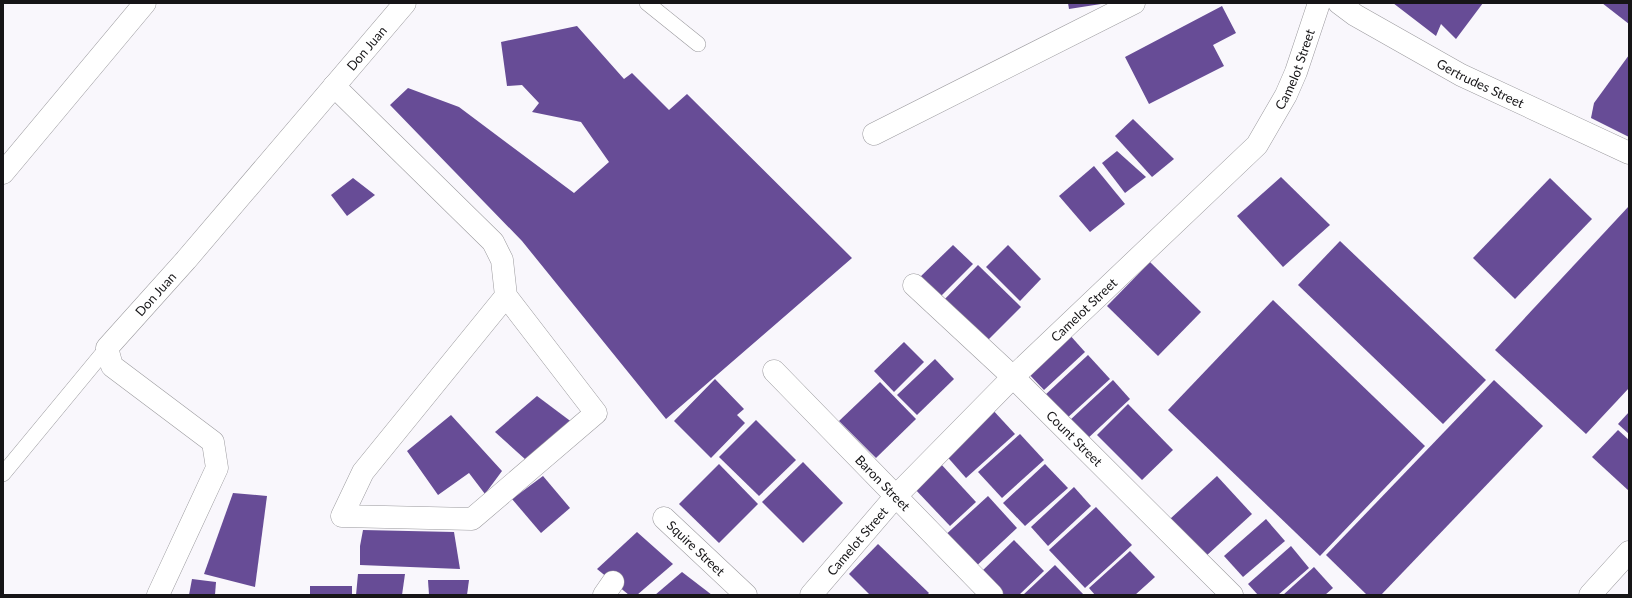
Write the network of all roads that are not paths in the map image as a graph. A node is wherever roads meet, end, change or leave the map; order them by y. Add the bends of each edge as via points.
1 (145, 3) edge
2 (405, 3) edge
3 (647, 3) edge
4 (1134, 3) edge
5 (1319, 3) edge
6 (1339, 3) edge
7 (698, 44) dead end
8 (334, 86) junction
9 (874, 134) dead end
10 (1629, 153) edge
11 (3, 173) edge
12 (914, 285) dead end
13 (506, 296) junction
14 (107, 348) junction
15 (774, 371) dead end
16 (1013, 377) junction
17 (3, 474) edge
18 (895, 497) junction
19 (664, 518) dead end
20 (1629, 552) edge
21 (158, 595) edge
22 (746, 595) edge
23 (811, 595) edge
24 (992, 595) edge
25 (1232, 595) edge
26 (1590, 595) edge

1 - 11 street
2 - 8 street, Don Juan
3 - 7 lane
4 - 9 street
5 - 16 street, Camelot Street via 1286,96 1256,145
6 - 10 street, Gertrudes Street via 1355,15 1461,74
8 - 13 street via 493,242 502,260
8 - 14 street, Don Juan via 186,260
12 - 16 street, Count Street
13 - 13 street via 596,412 472,519 342,516 363,472
14 - 17 lane
14 - 21 street via 112,366 213,442 217,468
15 - 18 street, Baron Street
16 - 18 street, Camelot Street
16 - 25 street, Count Street
18 - 23 street, Camelot Street
18 - 24 street, Baron Street
19 - 22 street, Squire Street
20 - 26 street

